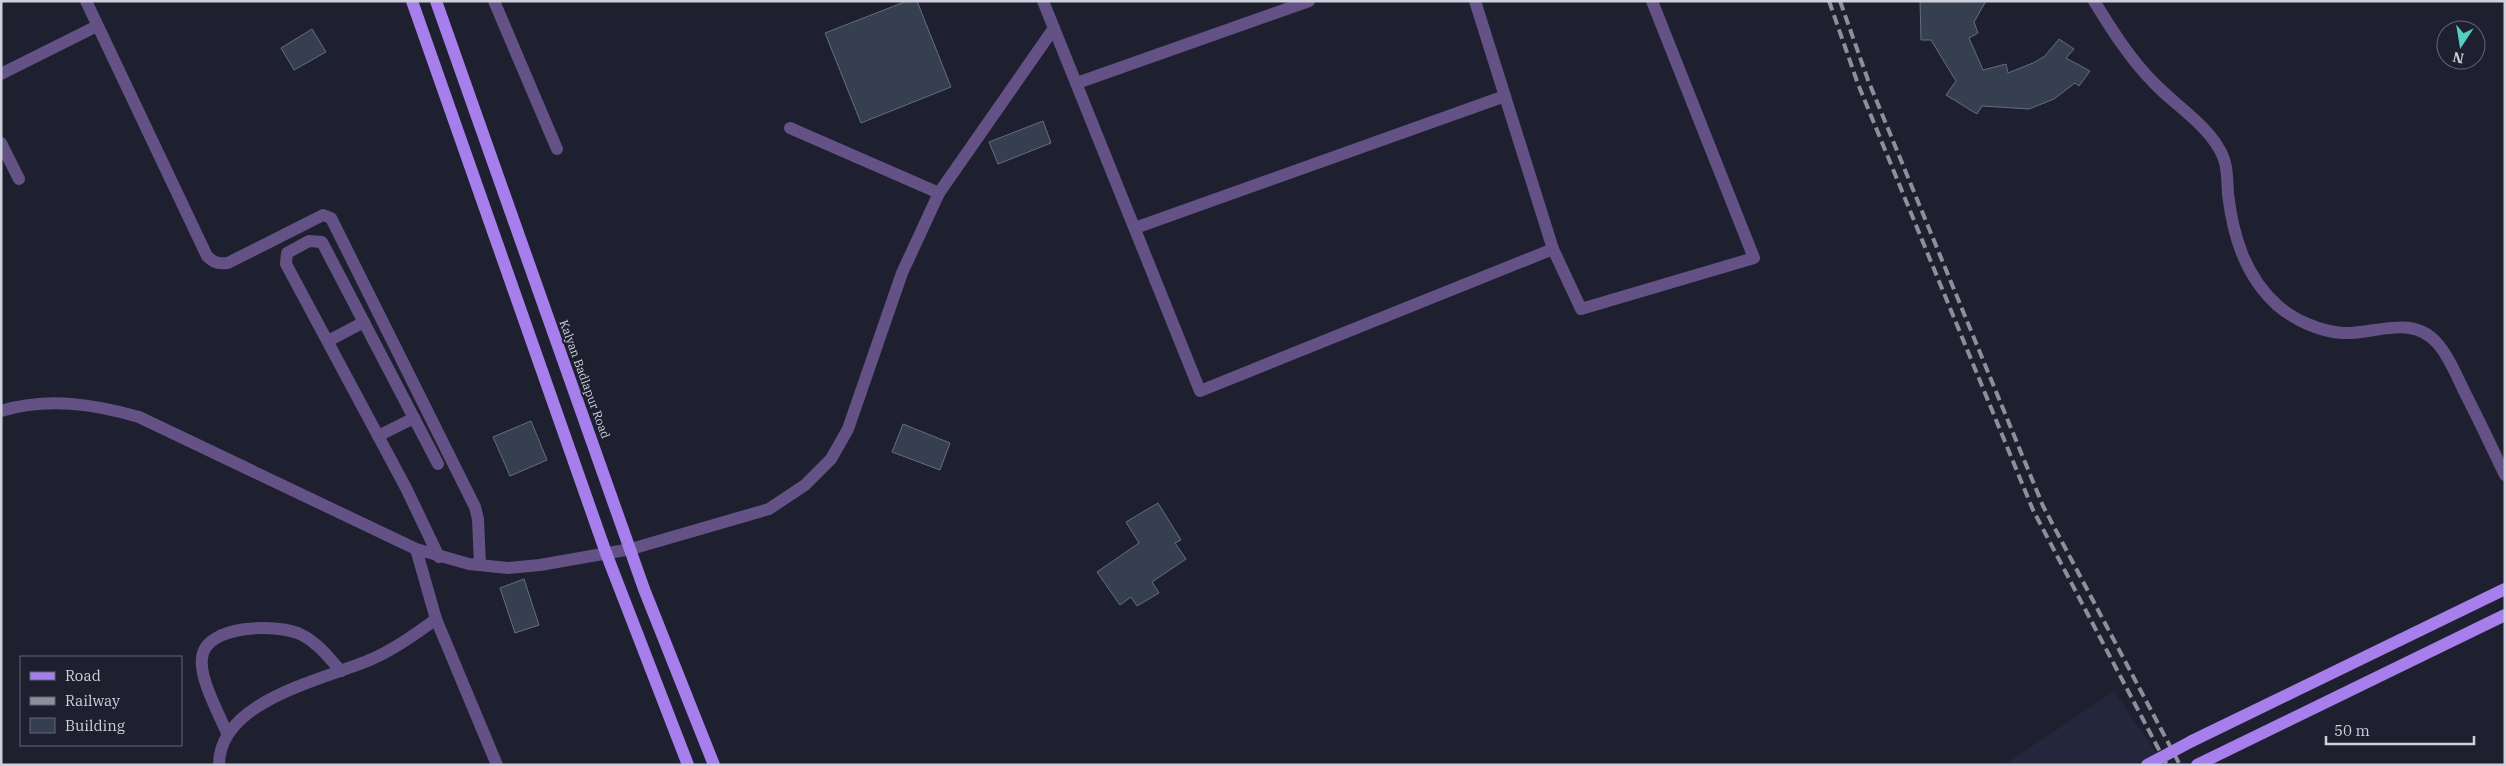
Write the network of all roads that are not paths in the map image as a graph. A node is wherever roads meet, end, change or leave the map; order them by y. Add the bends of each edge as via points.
1 (86, 1) edge
2 (412, 1) edge
3 (436, 1) edge
4 (494, 1) edge
5 (1043, 1) edge
6 (1309, 1) edge
7 (1475, 1) edge
8 (1652, 1) edge
9 (2094, 1) edge
10 (97, 26) junction
11 (1054, 28) junction
12 (1, 74) edge
13 (1077, 82) junction
14 (1505, 96) junction
15 (790, 128) dead end
16 (1, 143) edge
17 (557, 150) dead end
18 (19, 178) dead end
19 (938, 193) junction
20 (1135, 228) junction
21 (1553, 249) junction
22 (364, 322) junction
23 (328, 341) junction
24 (1, 411) edge
25 (414, 418) junction
26 (378, 436) junction
27 (438, 464) dead end
28 (2505, 475) edge
29 (631, 549) junction
30 (416, 550) junction
31 (606, 553) junction
32 (439, 557) junction
33 (480, 565) junction
34 (2505, 589) edge
35 (2505, 615) edge
36 (436, 619) junction
37 (341, 671) junction
38 (227, 733) junction
39 (2200, 763) edge
40 (219, 765) edge
41 (497, 765) edge
42 (688, 765) edge
43 (714, 765) edge
44 (2147, 765) edge

1 - 10 street
2 - 31 main road
3 - 29 main road, Kalyan Badlapur Road
4 - 17 street
5 - 11 street
6 - 13 street
7 - 14 street
8 - 21 street via 1754,258 1581,309
9 - 28 street via 2118,40 2153,82 2218,146 2226,162 2241,256 2257,283 2278,306 2308,325 2342,333 2400,326 2423,332 2438,343
10 - 12 street
10 - 33 street via 212,261 228,263 323,215 331,218 475,507
11 - 13 street
11 - 19 street
13 - 20 street
14 - 20 street
14 - 21 street
15 - 19 street
16 - 18 street
19 - 29 street via 902,273 848,429 831,460 805,485 769,509
20 - 21 street via 1200,391
22 - 23 street
22 - 23 street via 322,242 309,241 287,253 286,264
22 - 25 street
23 - 26 street
24 - 30 street via 17,406 64,402 103,406 139,417
25 - 26 street
25 - 27 street
26 - 32 street
29 - 31 street
29 - 43 main road, Kalyan Badlapur Road
30 - 32 street
30 - 36 street
31 - 33 street via 540,566 508,568
31 - 42 main road
32 - 33 street
34 - 44 main road, bridge
35 - 39 main road
36 - 37 street via 387,652
36 - 41 street
37 - 38 street via 276,696 239,720
37 - 38 street via 315,643 301,634 281,628 225,633 212,640 204,648 202,671
38 - 40 street via 219,751

